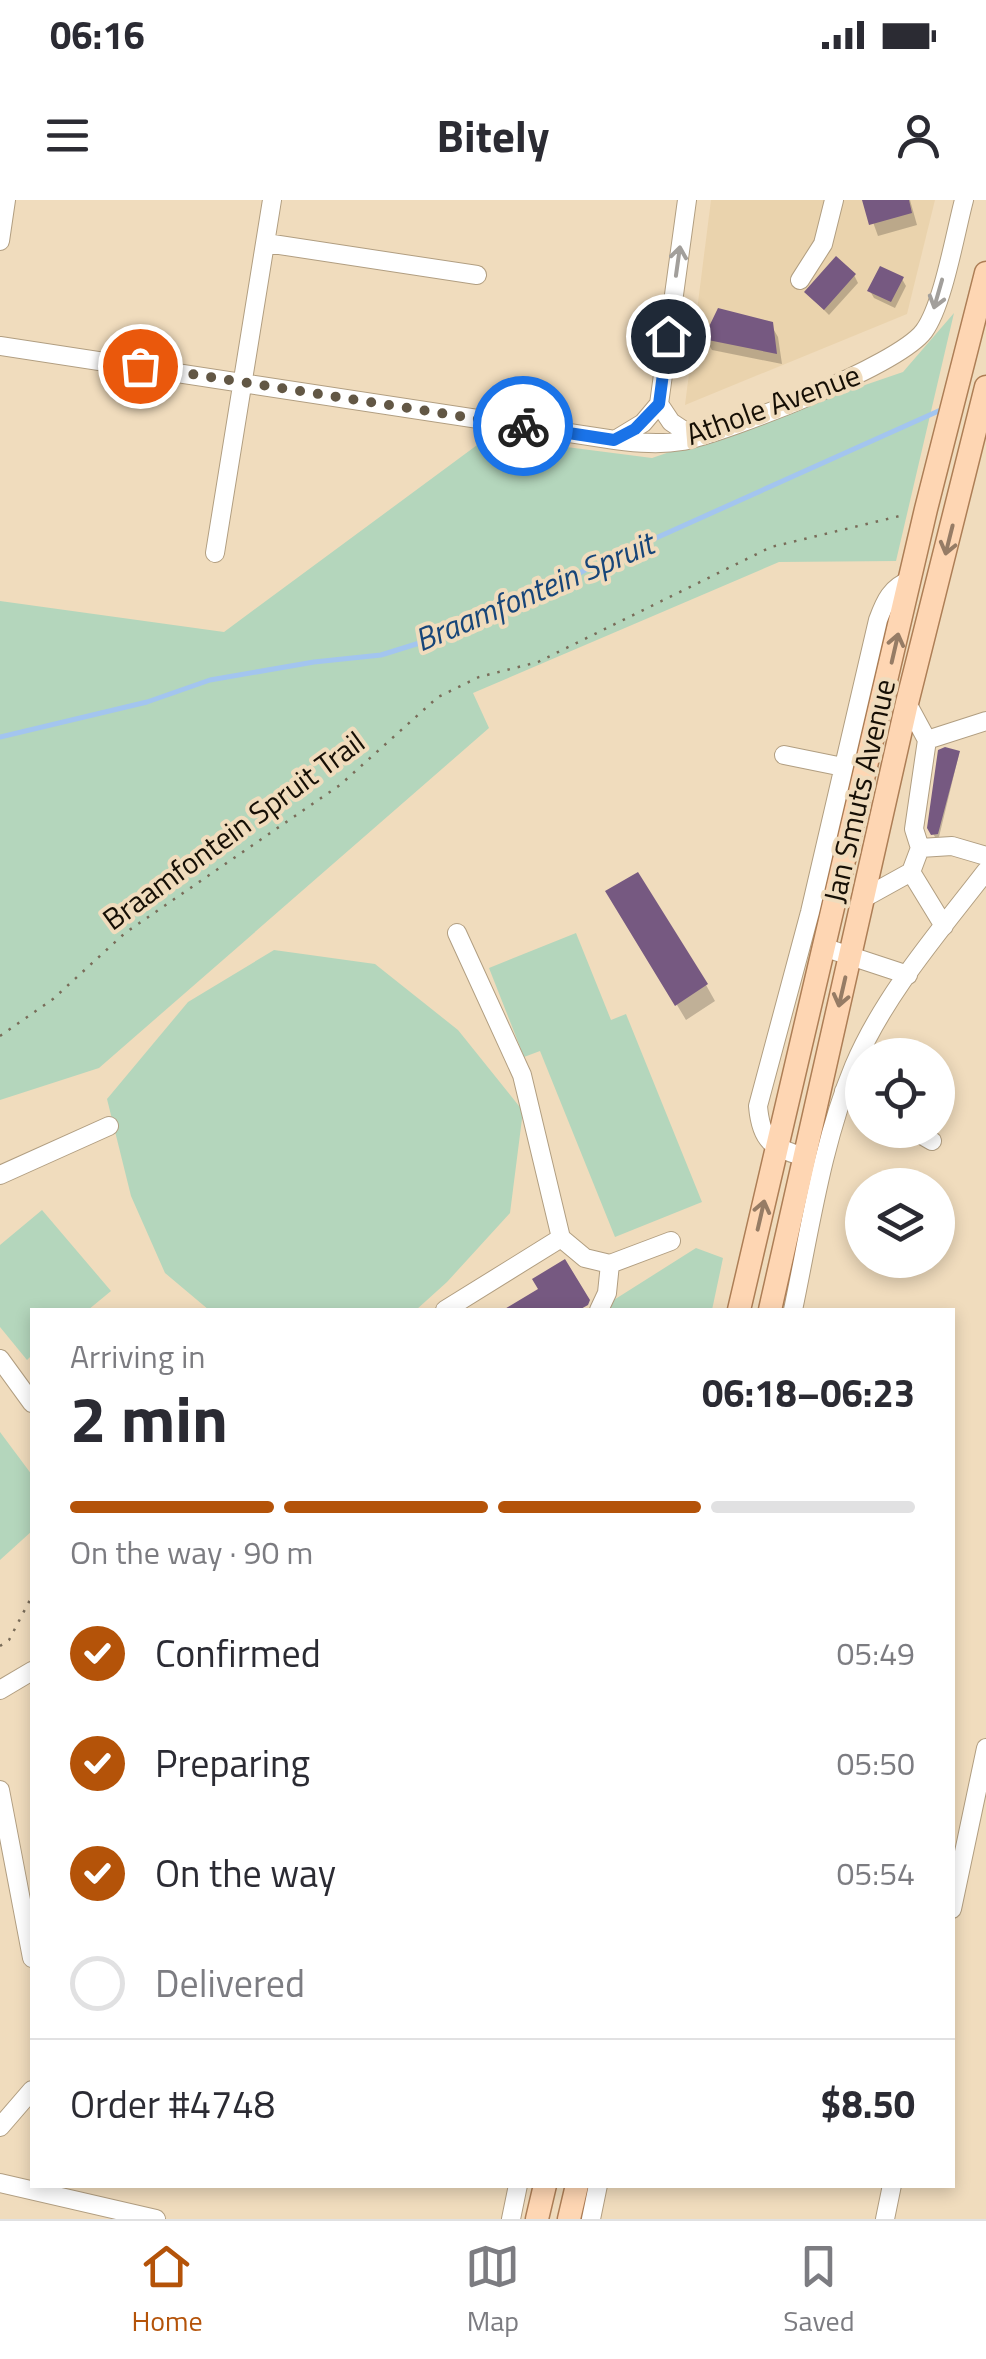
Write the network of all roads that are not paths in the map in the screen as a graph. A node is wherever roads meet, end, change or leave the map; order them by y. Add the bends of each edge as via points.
1 (6, 200) edge
2 (272, 200) edge
3 (687, 200) edge
4 (834, 200) edge
5 (964, 200) edge
6 (0, 242) edge
7 (266, 243) junction
8 (986, 273) edge
9 (477, 275) dead end
10 (800, 280) dead end
11 (0, 346) edge
12 (245, 381) junction
13 (986, 387) edge
14 (659, 404) junction
15 (695, 438) junction
16 (614, 440) junction
17 (215, 553) dead end
18 (911, 580) junction
19 (907, 704) junction
20 (986, 721) edge
21 (927, 740) junction
22 (784, 754) dead end
23 (843, 767) junction
24 (920, 848) junction
25 (986, 856) edge
26 (986, 871) edge
27 (911, 872) junction
28 (864, 898) junction
29 (944, 926) junction
30 (457, 933) dead end
31 (823, 947) junction
32 (851, 954) junction
33 (908, 974) junction
34 (844, 1091) joint
35 (109, 1126) dead end
36 (775, 1148) junction
37 (804, 1157) junction
38 (0, 1175) edge
39 (560, 1238) junction
40 (671, 1241) dead end
41 (610, 1264) junction
42 (448, 1308) edge
43 (600, 1308) edge
44 (739, 1308) edge
45 (770, 1308) edge
46 (792, 1308) edge
47 (0, 1359) edge
48 (30, 1400) edge
49 (30, 1671) edge
50 (0, 1690) edge
51 (986, 1748) edge
52 (0, 1790) edge
53 (955, 1896) edge
54 (30, 1948) edge
55 (30, 2092) edge
56 (0, 2126) edge
57 (0, 2183) edge
58 (517, 2188) edge
59 (543, 2188) edge
60 (576, 2188) edge
61 (597, 2188) edge
62 (891, 2188) edge
63 (156, 2219) edge
64 (511, 2219) edge
65 (537, 2219) edge
66 (569, 2219) edge
67 (591, 2219) edge
68 (885, 2219) edge

1 - 6 street
2 - 7 street
14 -> 3 street
4 - 10 street via 823,244
5 -> 15 street, Athole Avenue via 935,306 914,343 876,367
7 - 9 street
7 - 12 street
8 - 18 main road, Jan Smuts Avenue
11 - 12 street, Athole Avenue
12 - 16 street, Athole Avenue
12 - 17 street
13 -> 19 main road, Jan Smuts Avenue
14 - 15 street
14 - 16 street via 643,424
15 - 16 street, Athole Avenue via 666,444
18 - 23 street via 887,598 878,620
31 -> 18 main road, Jan Smuts Avenue
19 - 21 street
19 - 28 main road, Jan Smuts Avenue
20 - 21 street
21 - 24 street via 914,829
22 - 23 street
23 - 36 street via 758,1106 760,1129
24 - 25 street via 952,846
24 - 27 street
26 - 29 street
27 - 28 street
27 - 29 street
28 - 32 main road, Jan Smuts Avenue
29 - 33 street
30 - 39 street via 522,1075
31 - 32 street
31 - 36 main road, Jan Smuts Avenue
32 - 33 street
32 -> 37 main road, Jan Smuts Avenue
33 - 34 street
34 - 46 street
35 - 38 street
36 - 37 street
44 -> 36 main road, Jan Smuts Avenue
37 - 45 main road, Jan Smuts Avenue
39 - 41 street via 585,1258
39 - 42 street
40 - 41 street
41 - 43 street
47 - 48 street
49 - 50 street
51 - 53 street
52 - 54 street
55 - 56 street
57 - 63 street
58 - 64 street
59 - 65 main road
60 - 66 main road
61 - 67 street
62 - 68 street

